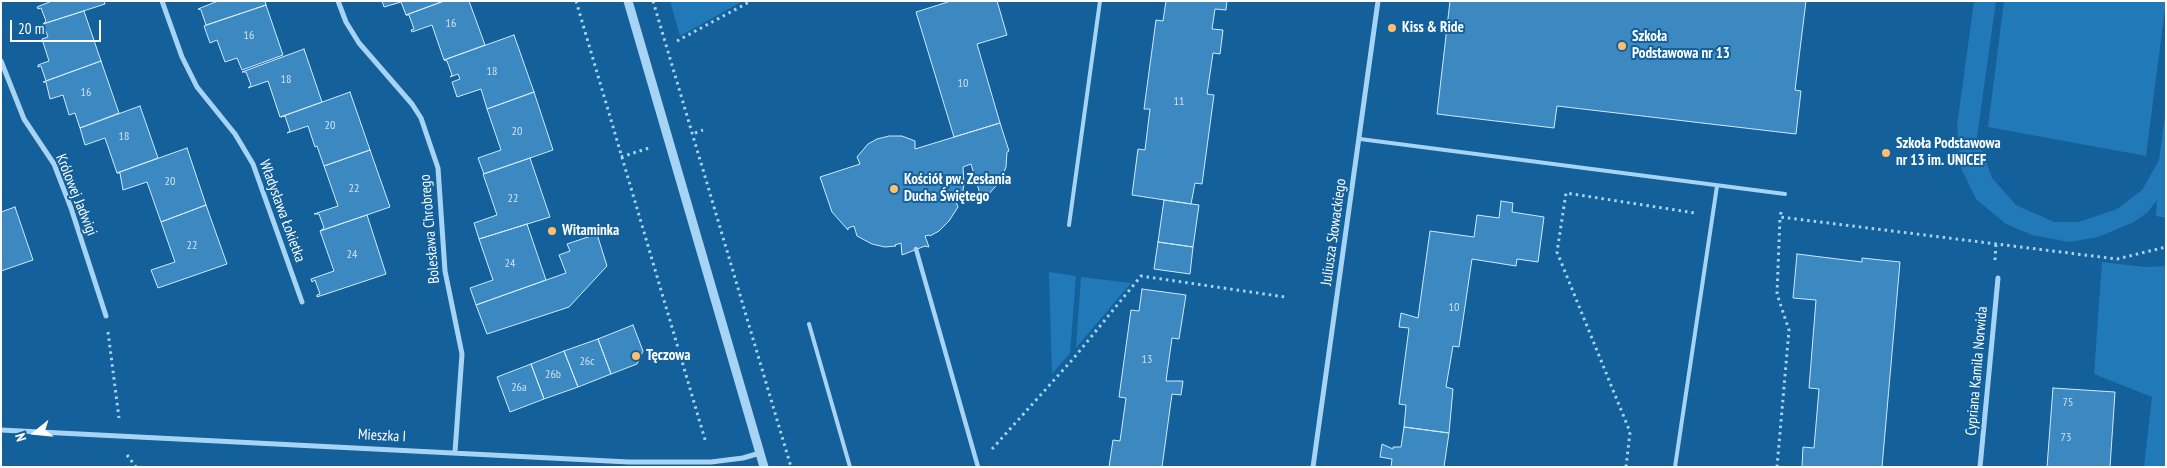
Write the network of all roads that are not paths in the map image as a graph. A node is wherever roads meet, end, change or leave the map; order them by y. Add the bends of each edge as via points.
1 (162, 1) edge
2 (338, 1) edge
3 (628, 1) edge
4 (1100, 1) edge
5 (1378, 1) edge
6 (1, 61) edge
7 (1360, 139) junction
8 (1717, 186) junction
9 (1785, 194) road end
10 (1069, 225) dead end
11 (916, 249) dead end
12 (1998, 278) dead end
13 (302, 302) dead end
14 (106, 316) road end
15 (809, 324) dead end
16 (1, 430) edge
17 (455, 452) junction
18 (760, 453) junction
19 (629, 465) edge
20 (978, 466) edge
21 (764, 467) edge
22 (850, 467) edge
23 (1314, 467) edge
24 (1675, 467) edge
25 (1980, 467) edge

1 - 13 street, Władysława Łokietka via 196,87 235,134 253,164
2 - 17 street, Bolesława Chrobrego via 359,43 421,118 438,168 445,271 462,354
3 - 18 street
4 - 10 lane
5 - 7 street, Juliusza Słowackiego
6 - 14 street, Królowej Jadwigi via 24,119 54,164
7 - 8 lane
7 - 23 street, Juliusza Słowackiego
8 - 9 lane
8 - 24 lane
11 - 20 street
12 - 25 street, Cypriana Kamila Norwida
15 - 22 lane
16 - 17 street, Mieszka I
17 - 19 street, Mieszka I
18 - 19 street, Mieszka I via 711,462
18 - 21 street

